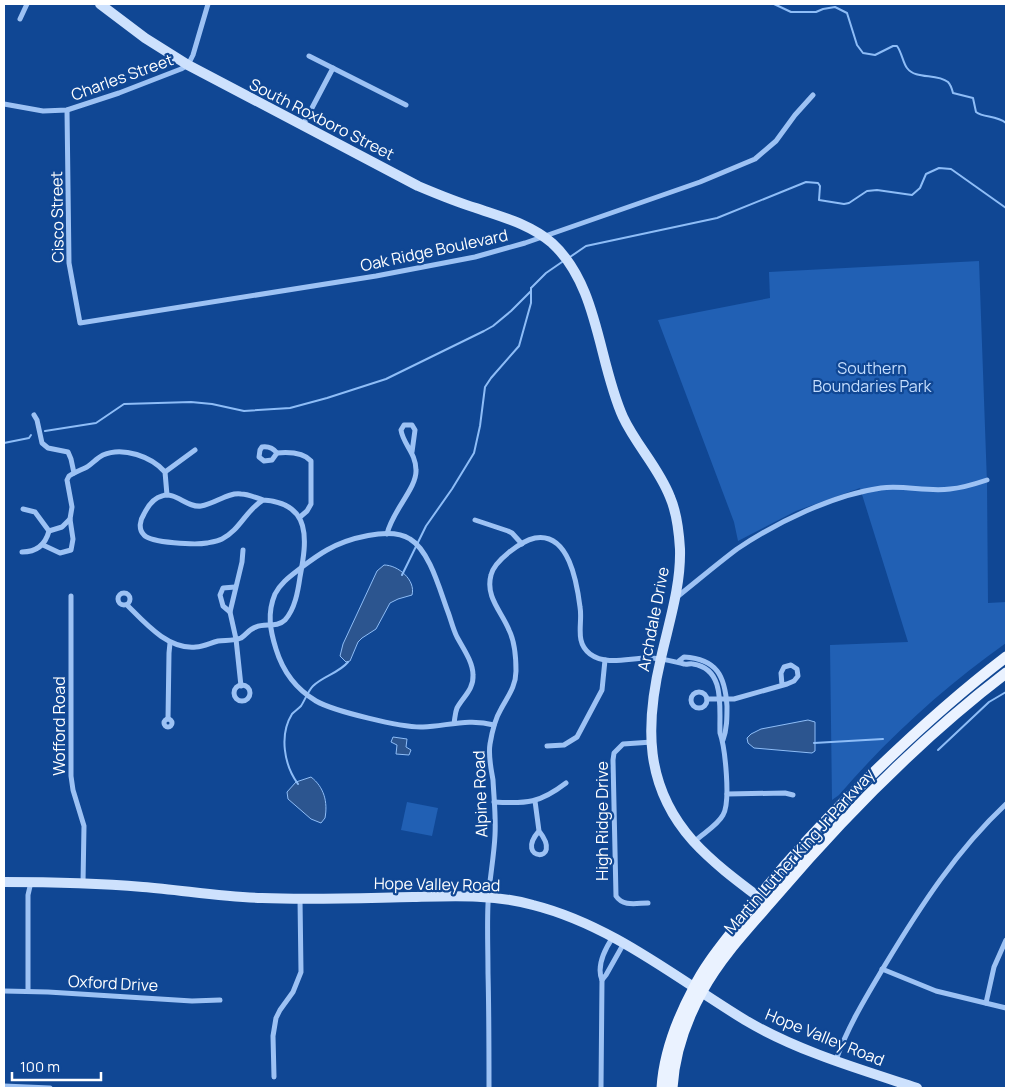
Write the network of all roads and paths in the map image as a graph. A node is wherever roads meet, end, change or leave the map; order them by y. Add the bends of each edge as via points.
1 (27, 4) edge
2 (100, 4) edge
3 (208, 4) edge
4 (20, 19) dead end
5 (309, 56) dead end
6 (188, 65) junction
7 (333, 68) junction
8 (813, 95) dead end
9 (4, 104) edge
10 (406, 105) dead end
11 (67, 110) junction
12 (303, 126) junction
13 (543, 237) junction
14 (80, 323) joint
15 (34, 416) dead end
16 (195, 450) dead end
17 (412, 452) junction
18 (277, 453) dead end
19 (165, 472) junction
20 (74, 473) junction
21 (987, 480) dead end
22 (167, 495) junction
23 (263, 500) junction
24 (23, 509) dead end
25 (300, 517) junction
26 (70, 519) junction
27 (474, 520) dead end
28 (49, 531) junction
29 (388, 534) junction
30 (522, 544) junction
31 (42, 545) junction
32 (243, 550) dead end
33 (22, 552) dead end
34 (302, 567) junction
35 (235, 588) junction
36 (71, 596) dead end
37 (675, 599) junction
38 (127, 605) dead end
39 (230, 612) junction
40 (270, 625) junction
41 (236, 640) junction
42 (170, 643) junction
43 (1006, 657) edge
44 (661, 658) junction
45 (605, 660) junction
46 (679, 661) junction
47 (1006, 674) edge
48 (782, 685) dead end
49 (241, 686) dead end
50 (707, 699) dead end
51 (726, 699) junction
52 (719, 700) junction
53 (168, 719) dead end
54 (454, 723) junction
55 (494, 726) junction
56 (723, 740) junction
57 (652, 742) junction
58 (547, 746) dead end
59 (566, 783) dead end
60 (727, 794) junction
61 (793, 795) dead end
62 (535, 801) junction
63 (494, 802) junction
64 (1006, 804) edge
65 (539, 831) dead end
66 (694, 842) junction
67 (4, 882) edge
68 (30, 882) junction
69 (83, 883) junction
70 (489, 897) junction
71 (758, 897) junction
72 (300, 899) junction
73 (648, 903) dead end
74 (769, 905) junction
75 (613, 937) junction
76 (1006, 940) edge
77 (624, 943) junction
78 (882, 969) junction
79 (602, 980) junction
80 (698, 989) junction
81 (4, 991) edge
82 (28, 991) junction
83 (220, 1000) dead end
84 (986, 1003) junction
85 (1006, 1008) edge
86 (836, 1060) junction
87 (274, 1077) dead end
88 (4, 1086) edge
89 (28, 1088) edge
90 (50, 1088) edge
91 (489, 1088) edge
92 (601, 1088) edge
93 (662, 1088) edge
94 (672, 1088) edge
95 (917, 1088) edge

1 - 4 street
2 - 6 street, South Roxboro Street
3 - 6 street
5 - 7 street
6 - 11 street, Charles Street
6 - 12 street, South Roxboro Street
7 - 10 street
7 - 12 street
8 - 13 street, Oak Ridge Boulevard via 776,141 755,159 700,182
9 - 11 street, Charles Street via 43,111
11 - 14 street, Cisco Street via 69,263
12 - 13 street, South Roxboro Street via 434,193 520,224
13 - 14 street, Oak Ridge Boulevard via 475,257 404,271
13 - 37 street, Archdale Drive via 561,252 578,279 623,416 671,498 680,551
15 - 20 street via 42,443 48,448 68,452
16 - 19 street
17 - 17 street via 415,430 404,425 401,434
17 - 29 street via 416,469 414,481 394,514
18 - 25 street via 298,454 311,460 311,504
19 - 20 street via 142,456 116,452 104,455
19 - 22 street
20 - 26 street via 68,480 72,507
21 - 37 street via 948,490 881,488 838,500 795,517 741,547
22 - 23 street via 198,506 240,493
22 - 23 street via 151,502 141,519 142,532 150,539 202,543 222,539
23 - 25 street via 281,503
24 - 28 street via 35,512
25 - 34 street via 306,542
26 - 28 street via 62,527
26 - 31 street via 71,550 60,553
27 - 30 street via 508,530
28 - 31 street
29 - 34 street via 354,539 332,547
29 - 54 street via 408,537 423,554 472,669 473,682 456,709
30 - 45 street, Alpine Road via 537,538 547,539 566,553 580,605 582,645 592,655
30 - 55 street, Alpine Road via 498,562 490,582 491,595 511,635 516,662 516,678
31 - 33 street via 36,551
32 - 35 street
34 - 40 street via 284,582 276,594 270,611
34 - 40 street via 292,607 283,622
35 - 39 street
35 - 39 street via 223,588 220,595
36 - 69 street, Wofford Road via 71,776 84,826
37 - 44 street, Archdale Drive
38 - 42 street
39 - 41 street
40 - 41 street via 252,628
40 - 54 street via 285,672 316,701 409,727
41 - 42 street via 195,648
41 - 49 street
42 - 53 street
43 - 71 main road, Martin Luther King Jr Parkway via 876,770
44 - 45 street
44 - 46 street
44 - 57 street, Archdale Drive via 653,697
45 - 58 street via 602,690 577,737 564,745
46 - 51 street via 684,657 694,658 712,665 720,674
46 - 52 street via 712,673 717,681
47 - 74 main road, Martin Luther King Jr Parkway via 935,732 873,791
48 - 51 street
50 - 52 street
51 - 52 street
51 - 56 street via 727,731
52 - 56 street
54 - 55 street via 475,722
55 - 63 street, Alpine Road via 489,752
56 - 60 street
57 - 66 street, Archdale Drive via 652,759 665,799
57 - 73 street, High Ridge Drive via 623,744 614,753 613,760 616,896 628,904
59 - 62 street via 553,794
60 - 61 street
60 - 66 street via 724,814
62 - 63 street
62 - 65 street
63 - 70 street, Alpine Road via 495,835
64 - 78 street via 942,876
66 - 71 street, Archdale Drive
67 - 68 street, Hope Valley Road
68 - 69 street, Hope Valley Road
68 - 82 street
69 - 72 street, Hope Valley Road via 230,897
70 - 72 street, Hope Valley Road
70 - 75 street, Hope Valley Road via 548,909
70 - 91 street, Alpine Road
71 - 74 street, Archdale Drive
71 - 80 main road, Martin Luther King Jr Parkway via 713,958
72 - 87 street via 302,968 296,987 276,1018
74 - 80 main road, Martin Luther King Jr Parkway
75 - 77 street, Hope Valley Road
75 - 79 street via 602,960 599,974
76 - 84 street via 994,967
77 - 79 street
77 - 80 street, Hope Valley Road
78 - 84 street via 936,991
78 - 86 street via 850,1023
79 - 92 street
80 - 86 street, Hope Valley Road via 771,1034
80 - 93 main road, Martin Luther King Jr Parkway via 670,1046
80 - 94 main road, Martin Luther King Jr Parkway via 680,1046
81 - 82 street, Oxford Drive
82 - 83 street, Oxford Drive
84 - 85 street
86 - 95 street, Hope Valley Road
88 - 89 street
89 - 90 street

